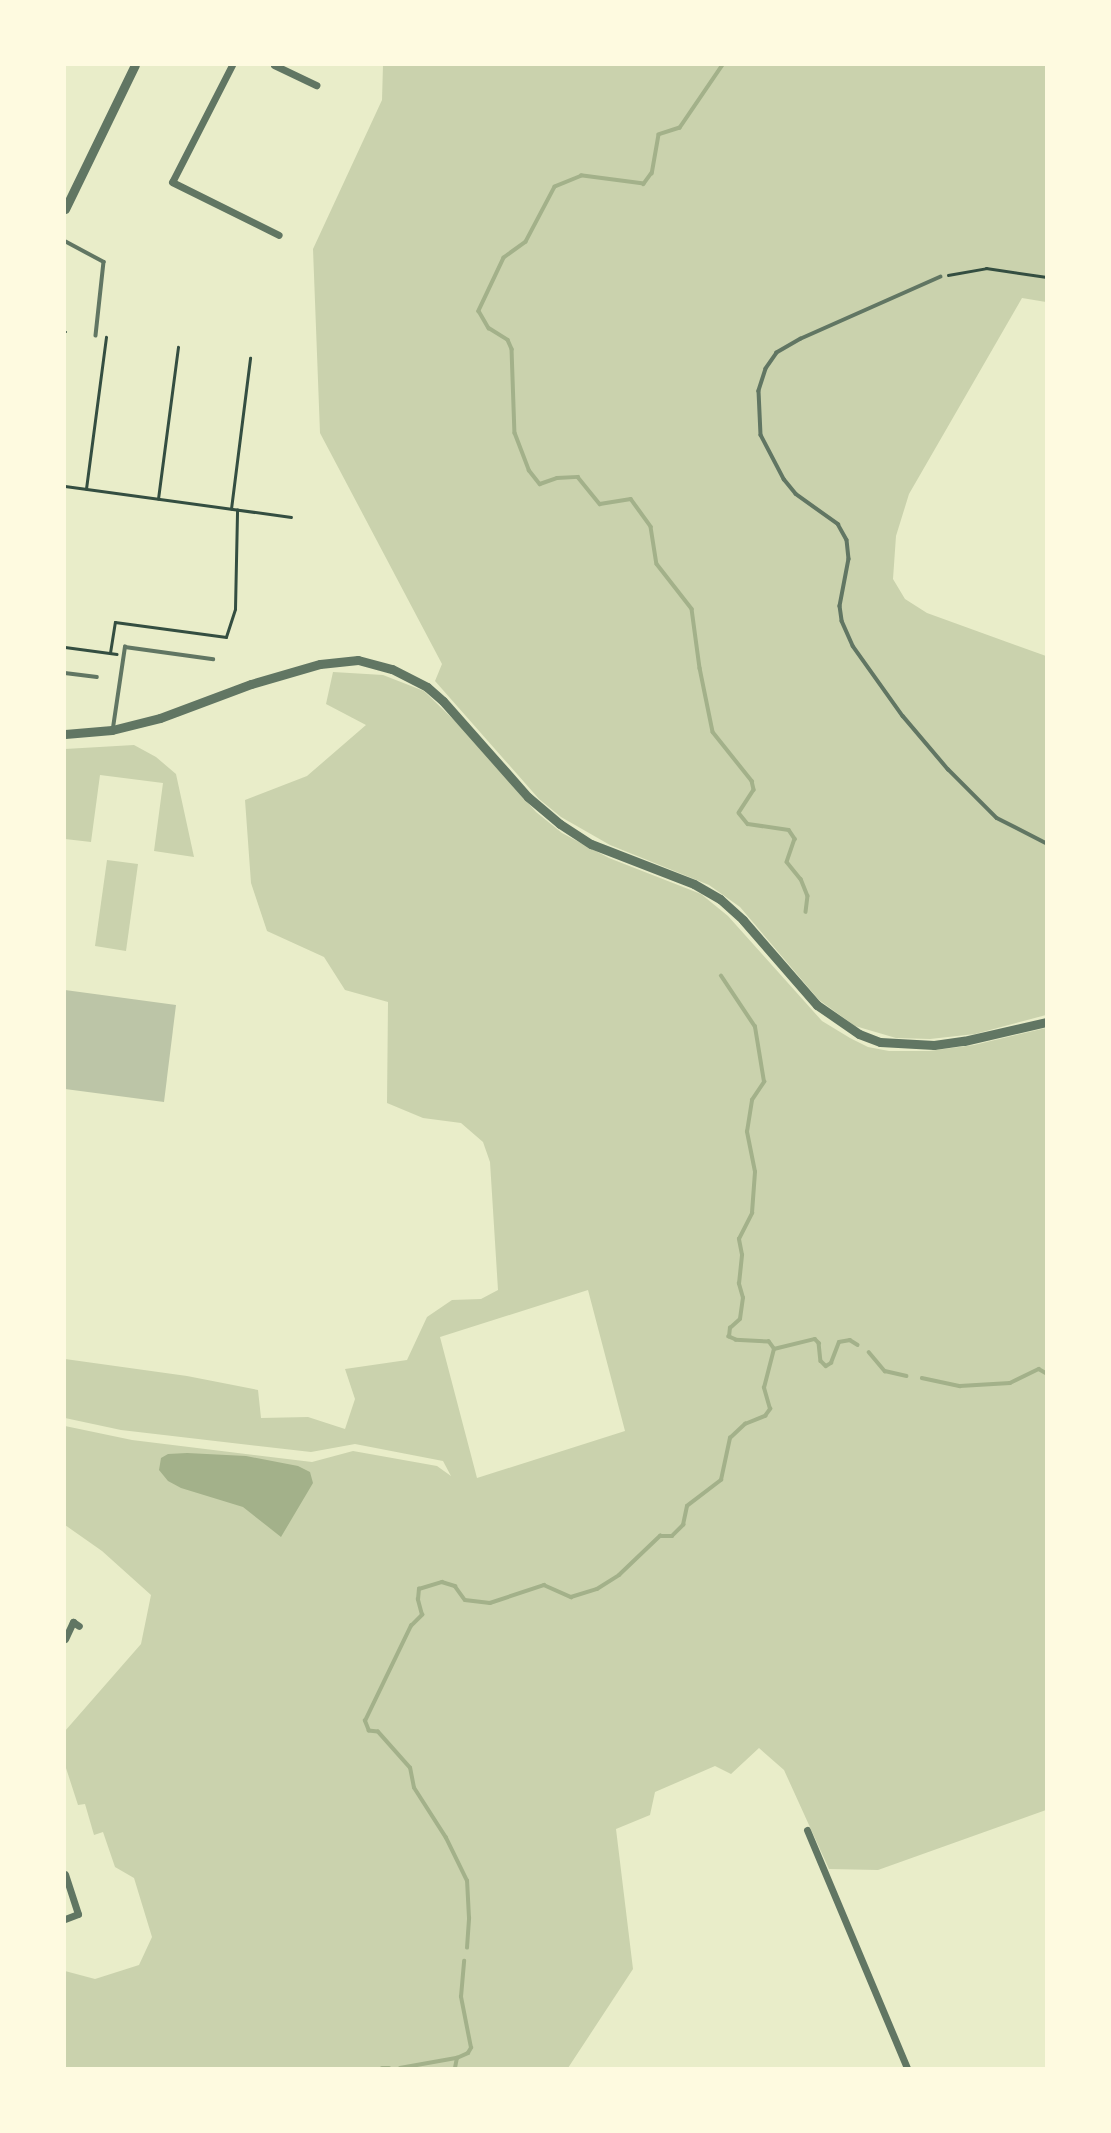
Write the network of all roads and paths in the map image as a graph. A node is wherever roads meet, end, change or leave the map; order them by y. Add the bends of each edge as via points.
1 (135, 65) edge
2 (232, 65) edge
3 (274, 65) edge
4 (316, 85) dead end
5 (65, 209) edge
6 (279, 235) dead end
7 (65, 241) edge
8 (941, 277) joint
9 (1046, 277) edge
10 (96, 336) dead end
11 (106, 337) dead end
12 (178, 347) dead end
13 (250, 358) dead end
14 (65, 486) edge
15 (86, 489) junction
16 (158, 499) junction
17 (231, 509) junction
18 (237, 510) junction
19 (292, 517) dead end
20 (65, 647) edge
21 (110, 653) junction
22 (124, 655) junction
23 (213, 659) dead end
24 (65, 673) edge
25 (97, 677) dead end
26 (112, 730) junction
27 (65, 734) edge
28 (1046, 843) edge
29 (1046, 1022) edge
30 (79, 1626) dead end
31 (65, 1639) edge
32 (807, 1830) dead end
33 (65, 1874) edge
34 (65, 1919) edge
35 (907, 2068) edge

1 - 5 street
2 - 6 street via 172,182
3 - 4 street
7 - 10 lane via 104,262
8 - 9 path via 986,268
8 - 28 lane via 777,354 759,391 761,435 796,494 838,524 847,540 849,559 840,606 853,646 948,769 997,818
11 - 15 path
12 - 16 path
13 - 17 path
14 - 15 path
15 - 16 path
16 - 17 path
17 - 18 path
18 - 19 path
18 - 21 path via 235,609 226,637 115,622
20 - 21 path
21 - 22 path
22 - 23 lane via 125,647
22 - 26 lane
24 - 25 lane
26 - 27 street
26 - 29 street via 320,664 358,660 392,669 443,701 528,797 560,824 591,844 694,884 720,899 817,1005 859,1034 880,1042 934,1045
30 - 31 street via 73,1622
32 - 35 street
33 - 34 street via 78,1914

